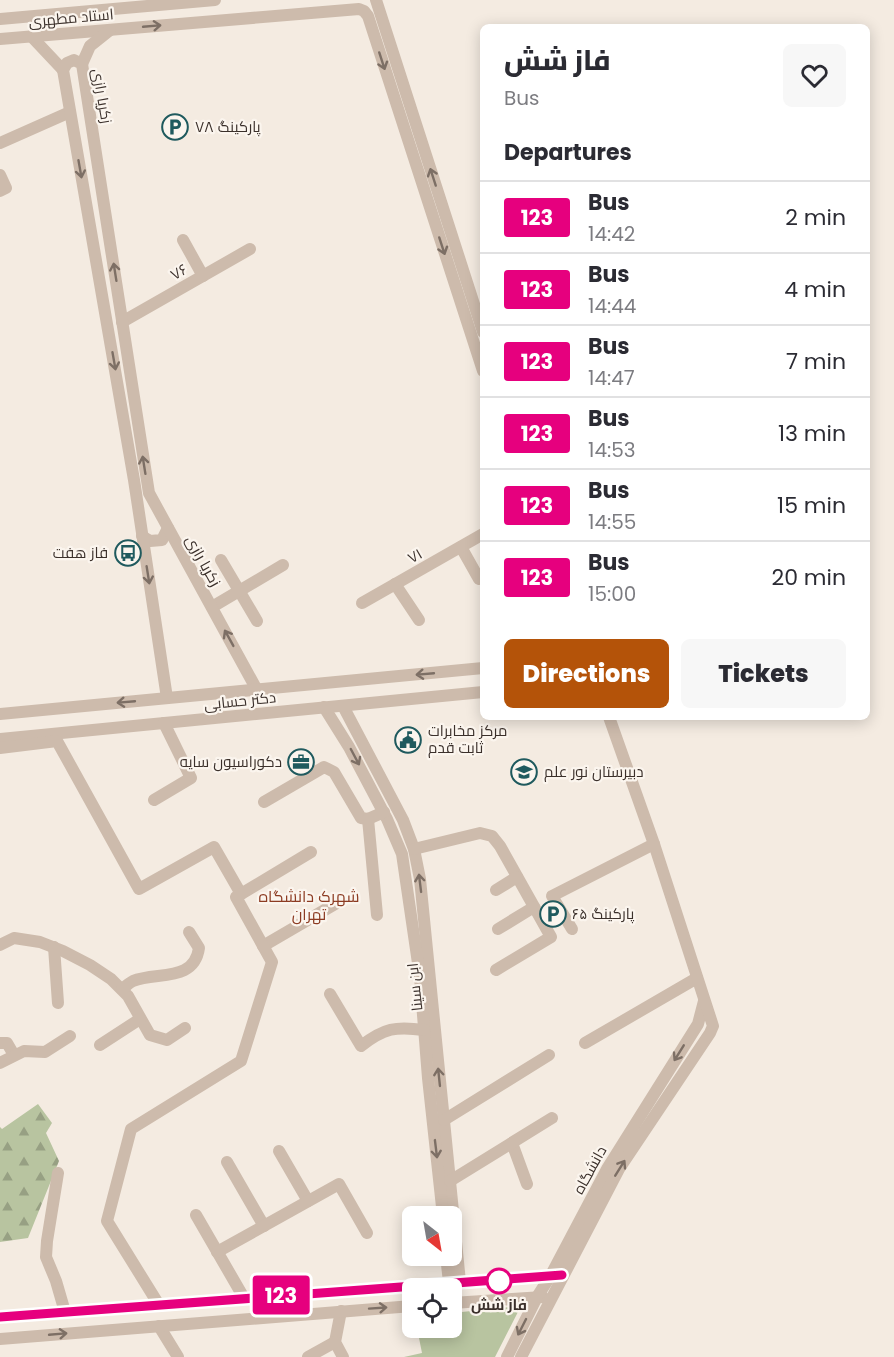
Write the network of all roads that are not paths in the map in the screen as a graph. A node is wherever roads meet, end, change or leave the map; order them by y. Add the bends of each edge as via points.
1 (215, 0) edge
2 (376, 0) edge
3 (0, 19) edge
4 (110, 30) junction
5 (31, 36) junction
6 (0, 39) edge
7 (82, 64) junction
8 (63, 70) junction
9 (70, 112) junction
10 (94, 137) junction
11 (75, 140) junction
12 (0, 143) edge
13 (0, 175) edge
14 (0, 191) edge
15 (440, 218) junction
16 (183, 240) dead end
17 (250, 249) dead end
18 (203, 276) junction
19 (119, 302) junction
20 (104, 304) junction
21 (122, 322) junction
22 (480, 324) edge
23 (480, 358) edge
24 (168, 528) junction
25 (142, 536) junction
26 (480, 536) edge
27 (461, 547) junction
28 (221, 560) dead end
29 (283, 565) dead end
30 (479, 579) dead end
31 (395, 584) junction
32 (239, 591) junction
33 (362, 603) dead end
34 (212, 607) junction
35 (419, 620) dead end
36 (257, 621) dead end
37 (480, 668) edge
38 (257, 690) junction
39 (480, 692) edge
40 (167, 698) junction
41 (343, 706) junction
42 (324, 707) junction
43 (0, 714) edge
44 (610, 720) edge
45 (164, 723) junction
46 (0, 740) edge
47 (0, 748) edge
48 (154, 800) dead end
49 (264, 802) dead end
50 (384, 812) junction
51 (368, 819) junction
52 (654, 844) junction
53 (414, 849) junction
54 (311, 852) dead end
55 (517, 877) junction
56 (496, 890) dead end
57 (240, 894) junction
58 (335, 904) dead end
59 (534, 907) junction
60 (376, 915) dead end
61 (572, 928) dead end
62 (498, 929) dead end
63 (189, 932) dead end
64 (0, 945) edge
65 (263, 946) junction
66 (54, 947) junction
67 (496, 970) dead end
68 (697, 978) junction
69 (122, 989) junction
70 (330, 994) dead end
71 (704, 1001) junction
72 (58, 1003) dead end
73 (140, 1019) junction
74 (185, 1028) dead end
75 (424, 1030) junction
76 (70, 1036) dead end
77 (585, 1042) dead end
78 (0, 1043) edge
79 (100, 1045) dead end
80 (14, 1055) junction
81 (549, 1055) dead end
82 (0, 1063) edge
83 (552, 1118) dead end
84 (444, 1120) junction
85 (512, 1143) junction
86 (279, 1151) dead end
87 (226, 1162) dead end
88 (58, 1173) dead end
89 (450, 1181) junction
90 (527, 1184) dead end
91 (308, 1201) junction
92 (442, 1206) edge
93 (196, 1215) dead end
94 (264, 1226) junction
95 (367, 1233) dead end
96 (217, 1252) junction
97 (556, 1275) junction
98 (454, 1278) edge
99 (462, 1282) edge
100 (402, 1286) edge
101 (537, 1297) junction
102 (244, 1298) junction
103 (551, 1298) junction
104 (462, 1302) edge
105 (159, 1305) junction
106 (402, 1307) edge
107 (341, 1311) junction
108 (65, 1312) junction
109 (0, 1317) edge
110 (159, 1326) junction
111 (0, 1339) edge
112 (335, 1342) junction
113 (178, 1357) edge
114 (309, 1357) edge
115 (343, 1357) edge
116 (507, 1357) edge
117 (520, 1357) edge

1 - 3 street, استاد مطهری
15 -> 2 street
4 - 5 street, استاد مطهری
4 - 7 street via 90,46
4 -> 15 street, استاد مطهری via 364,11
5 - 6 street, استاد مطهری
5 - 8 street
7 - 8 street, زکریا رازی via 74,60
7 - 10 street, زکریا رازی
8 - 9 street
9 - 11 street
9 - 12 street
10 - 11 street
19 -> 10 street, زکریا رازی
11 -> 20 street
13 - 14 street via 6,188
15 - 22 street
15 -> 23 street
16 - 18 street
17 - 18 street, ۷۶
18 - 21 street, ۷۶
19 - 20 street
19 - 21 street, زکریا رازی
20 -> 25 street
24 -> 21 street, زکریا رازی via 149,494
24 - 25 street via 162,540 150,542
24 - 34 street, زکریا رازی
25 -> 40 street
26 - 27 street, ۷۱
27 - 30 street
27 - 31 street, ۷۱
28 - 32 street
29 - 32 street
31 - 33 street, ۷۱
31 - 35 street
32 - 34 street
32 - 36 street
38 -> 34 street, زکریا رازی
37 -> 38 street, دکتر حسابی
38 - 40 street, دکتر حسابی
39 - 41 street, دکتر حسابی
40 -> 43 street, دکتر حسابی
41 - 42 street, دکتر حسابی
41 - 53 street, ابن سینا via 403,820
42 - 45 street, دکتر حسابی
42 -> 50 street, ابن سینا
44 - 52 street
45 - 46 street, دکتر حسابی
45 - 48 street via 191,778
47 - 57 street via 57,741 139,889 214,847
49 - 51 street via 324,767 334,772 361,818
50 - 51 street
50 - 75 street, ابن سینا via 402,854
51 - 60 street
52 - 61 street via 552,896
52 - 68 street
53 - 55 street via 480,833 492,836
84 -> 53 street, ابن سینا
54 - 57 street
55 - 56 street
55 - 59 street
57 - 65 street via 236,897
58 - 65 street
59 - 62 street
59 - 67 street via 551,937
63 - 69 street via 199,948 192,965 170,976 133,981
64 - 66 street via 14,938
65 - 105 street via 272,962 241,1061 131,1129 107,1221
66 - 69 street via 90,965
66 - 72 street
68 - 71 street
68 - 77 street
69 - 73 street
70 - 75 street via 361,1046 387,1029
71 -> 97 street, دانشگاه via 698,1024 607,1169
97 -> 71 street, دانشگاه via 619,1169 711,1033
73 - 74 street via 150,1035 167,1040
73 - 79 street
75 -> 92 street, ابن سینا
76 - 80 street via 45,1052 24,1051
78 - 80 street via 7,1043
80 - 82 street
81 - 84 street
83 - 85 street
84 - 89 street, ابن سینا
85 - 89 street
85 - 90 street
86 - 91 street
87 - 94 street
88 - 108 street via 46,1257
89 - 98 street, ابن سینا
91 - 94 street
91 - 95 street via 339,1184
93 - 96 street
94 - 96 street
96 - 102 street
97 - 99 street
97 - 101 street, دانشگاه
97 - 103 street, دانشگاه
100 - 102 street
101 - 103 street
101 - 104 street
101 -> 116 street, دانشگاه
102 - 105 street
103 - 117 street, دانشگاه
105 - 108 street
107 -> 106 street
107 - 110 street
107 - 112 street
108 - 109 street
111 -> 110 street
110 - 113 street
112 - 114 street
112 - 115 street

